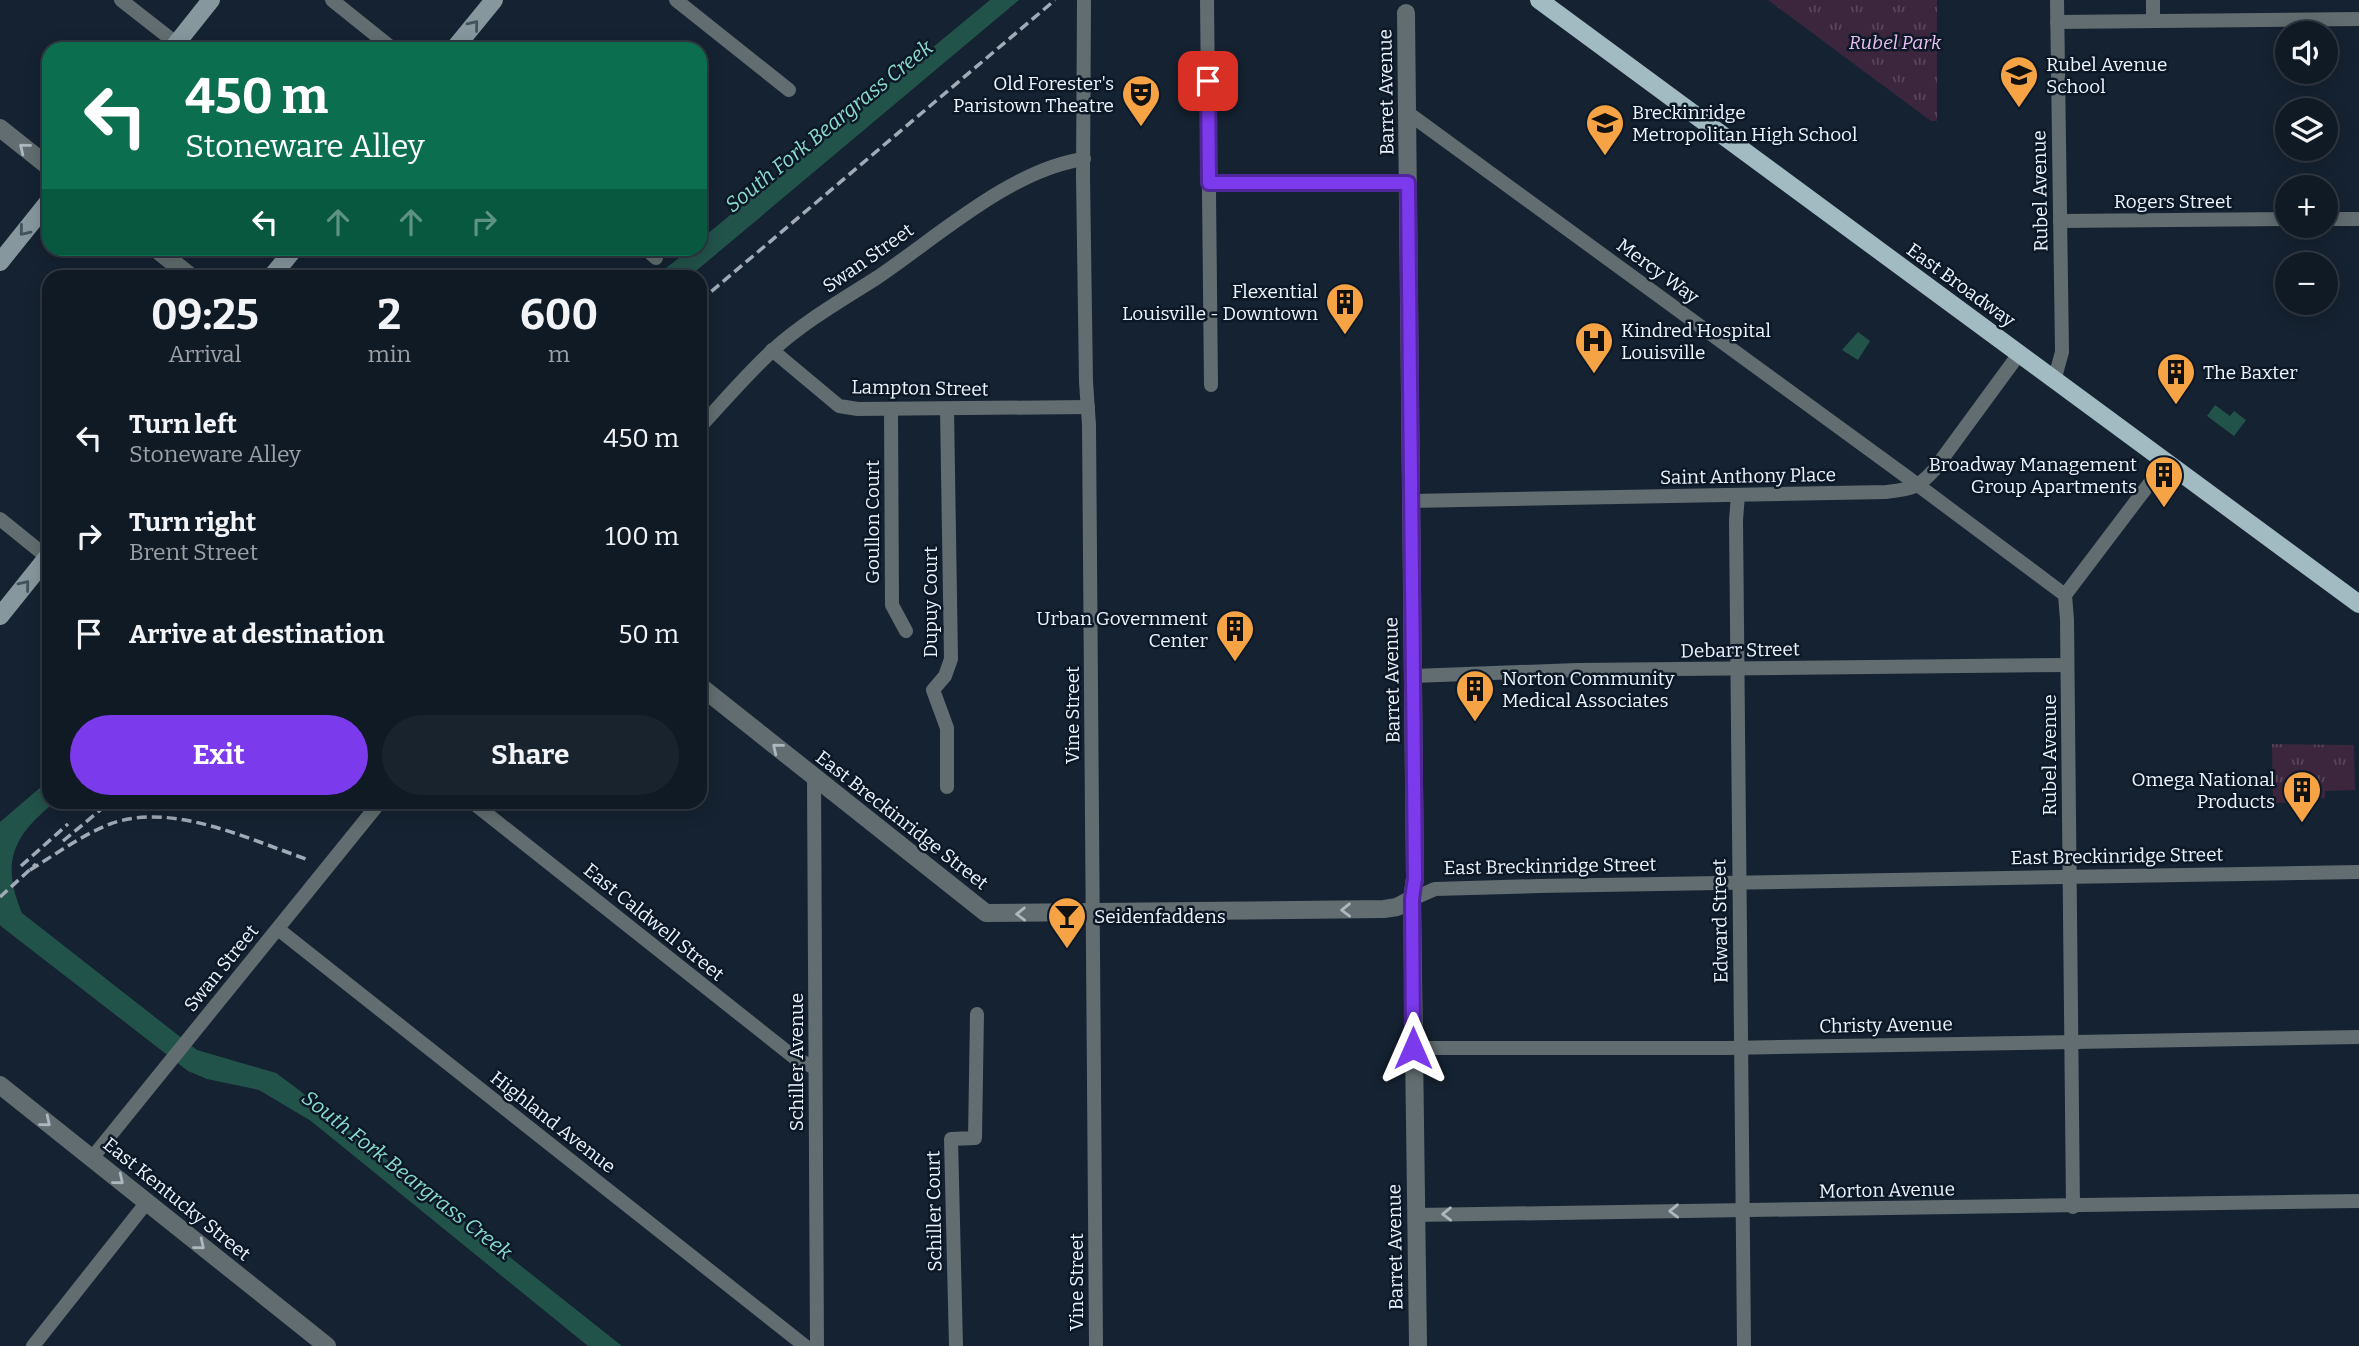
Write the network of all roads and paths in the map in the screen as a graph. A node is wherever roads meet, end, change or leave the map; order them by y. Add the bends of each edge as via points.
1 (121, 0) edge
2 (211, 0) edge
3 (332, 0) edge
4 (494, 0) edge
5 (676, 0) edge
6 (1084, 0) edge
7 (1207, 0) edge
8 (1539, 0) edge
9 (2057, 0) edge
10 (2153, 0) edge
11 (1407, 4) edge
12 (2359, 19) edge
13 (2153, 21) junction
14 (2057, 22) junction
15 (169, 42) edge
16 (177, 42) edge
17 (384, 42) edge
18 (460, 42) edge
19 (789, 90) dead end
20 (1408, 113) junction
21 (0, 128) edge
22 (1084, 159) junction
23 (42, 161) edge
24 (1209, 183) junction
25 (1408, 183) junction
26 (42, 210) edge
27 (2275, 219) edge
28 (2338, 219) edge
29 (2359, 219) edge
30 (2060, 221) junction
31 (165, 256) edge
32 (288, 256) edge
33 (0, 262) edge
34 (182, 270) edge
35 (277, 270) edge
36 (772, 350) junction
37 (2019, 354) junction
38 (2054, 381) junction
39 (1211, 385) dead end
40 (1088, 407) junction
41 (891, 409) junction
42 (947, 409) junction
43 (707, 420) edge
44 (2165, 463) junction
45 (1920, 486) junction
46 (1738, 495) junction
47 (1411, 501) junction
48 (0, 519) edge
49 (42, 551) edge
50 (42, 564) edge
51 (2064, 595) junction
52 (2359, 604) edge
53 (0, 616) edge
54 (906, 631) dead end
55 (2067, 665) junction
56 (1737, 669) junction
57 (1413, 676) junction
58 (707, 692) edge
59 (814, 778) junction
60 (947, 787) dead end
61 (374, 809) edge
62 (481, 809) edge
63 (2359, 872) edge
64 (2068, 878) junction
65 (1739, 883) junction
66 (1412, 899) junction
67 (1093, 913) junction
68 (278, 929) junction
69 (977, 1014) dead end
70 (2359, 1037) edge
71 (2071, 1042) junction
72 (1741, 1047) junction
73 (1413, 1048) junction
74 (815, 1068) junction
75 (0, 1085) edge
76 (92, 1158) junction
77 (2359, 1201) edge
78 (147, 1202) junction
79 (2073, 1207) junction
80 (1742, 1211) junction
81 (1416, 1215) junction
82 (33, 1346) edge
83 (327, 1346) edge
84 (805, 1346) edge
85 (817, 1346) edge
86 (956, 1346) edge
87 (1096, 1346) edge
88 (1418, 1346) edge
89 (1744, 1346) edge

1 - 15 street
2 - 16 main road
3 - 17 street
18 -> 4 main road
5 - 19 street
6 - 22 street, Vine Street
7 - 24 street
8 - 37 main road, East Broadway
9 - 14 street, Rubel Avenue
10 - 13 street
11 - 20 street, Barret Avenue
12 - 13 street
13 - 14 street
14 - 30 street, Rubel Avenue
20 - 25 street, Barret Avenue
20 - 45 street, Mercy Way
23 -> 21 street
22 - 36 street, Swan Street via 1060,163 957,218
22 - 40 street, Vine Street
24 - 25 street
24 - 39 street
25 - 47 street, Barret Avenue
26 -> 33 main road
27 - 30 street, Rogers Street
28 - 29 street
30 - 38 street, Rubel Avenue via 2062,352
31 - 34 street
32 - 35 main road
36 - 41 street, Lampton Street via 839,406
36 - 43 street, Swan Street
37 - 38 main road, East Broadway
37 - 45 street
38 - 44 main road, East Broadway
40 - 42 street, Lampton Street
40 - 67 street, Vine Street
41 - 42 street, Lampton Street
41 - 54 street, Goullon Court via 892,605
42 - 60 street, Dupuy Court via 951,659 933,690 947,728
44 - 51 street
44 - 52 main road, East Broadway
45 - 46 street, Saint Anthony Place via 1886,492
45 - 51 street, Mercy Way
46 - 47 street, Saint Anthony Place
46 - 56 street, Edward Street
47 - 57 street, Barret Avenue
48 - 49 street
53 -> 50 main road
51 - 55 street, Rubel Avenue
55 - 56 street, Debarr Street
55 - 64 street, Rubel Avenue
56 - 57 street, Debarr Street
56 - 65 street, Edward Street
57 - 66 street, Barret Avenue
59 -> 58 street, East Breckinridge Street
67 -> 59 street, East Breckinridge Street via 986,913
59 - 74 street, Schiller Avenue
61 - 68 street, Swan Street
62 - 74 street, East Caldwell Street via 794,1058
63 - 64 street, East Breckinridge Street
64 - 65 street, East Breckinridge Street
64 - 71 street, Rubel Avenue
65 - 66 street, East Breckinridge Street via 1435,889
65 - 72 street, Edward Street
66 -> 67 street, East Breckinridge Street via 1384,909
66 - 73 street, Barret Avenue
67 - 87 street, Vine Street
68 - 76 street, Swan Street
68 - 84 street, Highland Avenue
69 - 86 street, Schiller Court via 975,1138 951,1139
70 - 71 street, Christy Avenue
71 - 72 street, Christy Avenue
71 - 79 street, Rubel Avenue
72 - 73 street, Christy Avenue
72 - 80 street, Edward Street
73 - 81 street, Barret Avenue
74 - 85 street, Schiller Avenue
75 -> 76 street, East Kentucky Street
76 -> 78 street, East Kentucky Street
77 - 79 street, Morton Avenue
78 - 82 street
78 -> 83 street, East Kentucky Street
79 - 80 street, Morton Avenue
80 -> 81 street, Morton Avenue
80 - 89 street, Edward Street
81 - 88 street, Barret Avenue

